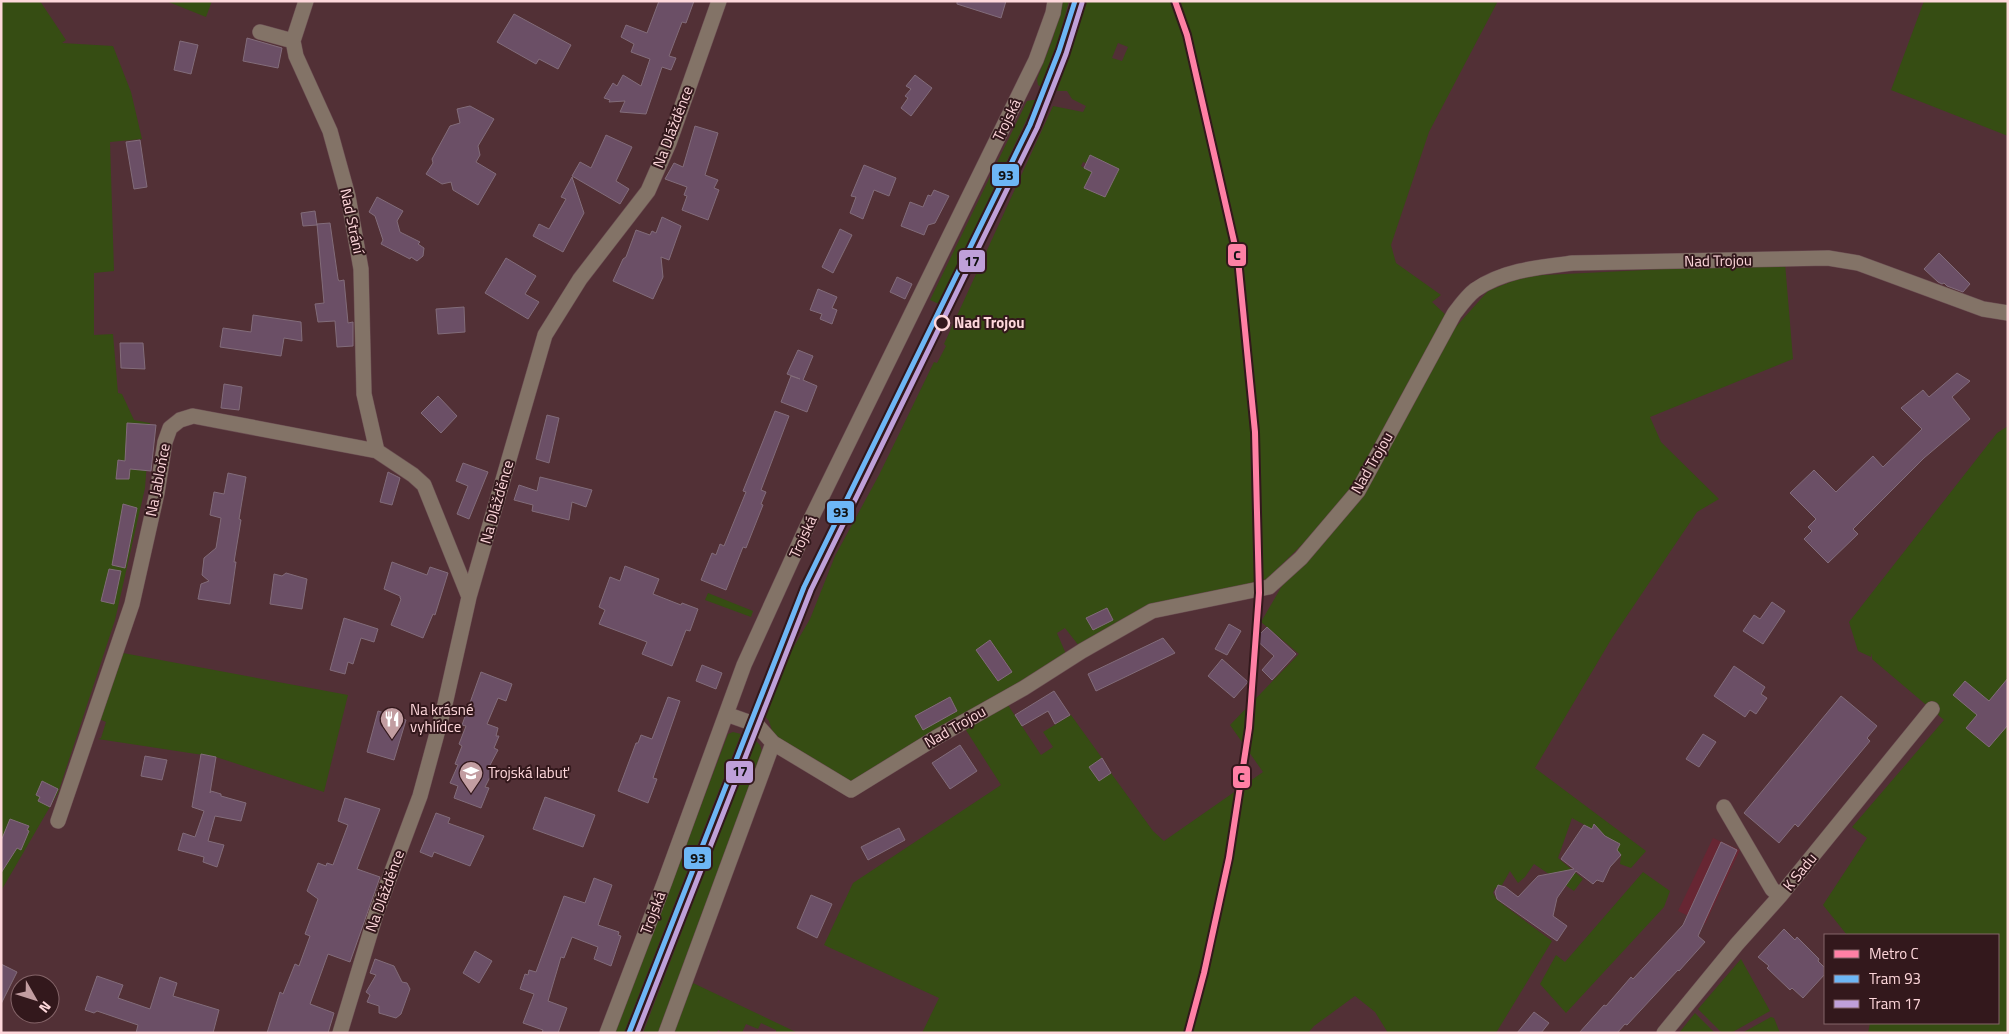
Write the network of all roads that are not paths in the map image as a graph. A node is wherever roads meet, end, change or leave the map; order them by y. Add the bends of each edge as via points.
1 (306, 1) edge
2 (719, 1) edge
3 (1055, 1) edge
4 (260, 32) dead end
5 (293, 41) junction
6 (2008, 313) edge
7 (377, 451) junction
8 (469, 597) junction
9 (1932, 709) dead end
10 (726, 714) junction
11 (773, 743) junction
12 (1724, 807) dead end
13 (58, 821) dead end
14 (1780, 896) junction
15 (340, 1033) edge
16 (607, 1033) edge
17 (666, 1033) edge
18 (1664, 1033) edge

1 - 5 street
2 - 8 street, Na Dlážděnce via 669,143 648,191 580,279 545,335
3 - 10 street, Trojská via 1036,60 804,533 744,665
4 - 5 street
5 - 7 street, Nad Strání via 296,56 330,131 348,196 361,269 364,394
6 - 11 street, Nad Trojou via 1983,309 1858,263 1828,258 1573,263 1504,276 1474,291 1454,314 1358,491 1301,558 1269,587 1152,611 851,790
7 - 8 street, Na Jabloňce via 424,485
7 - 13 street, Na Jabloňce via 193,416 170,428 132,604
8 - 15 street, Na Dlážděnce via 420,796 376,914
9 - 14 street, K Sadu
10 - 11 street, Nad Trojou via 756,725
10 - 16 street, Trojská
11 - 17 street
12 - 14 street via 1772,889
14 - 18 street, K Sadu

